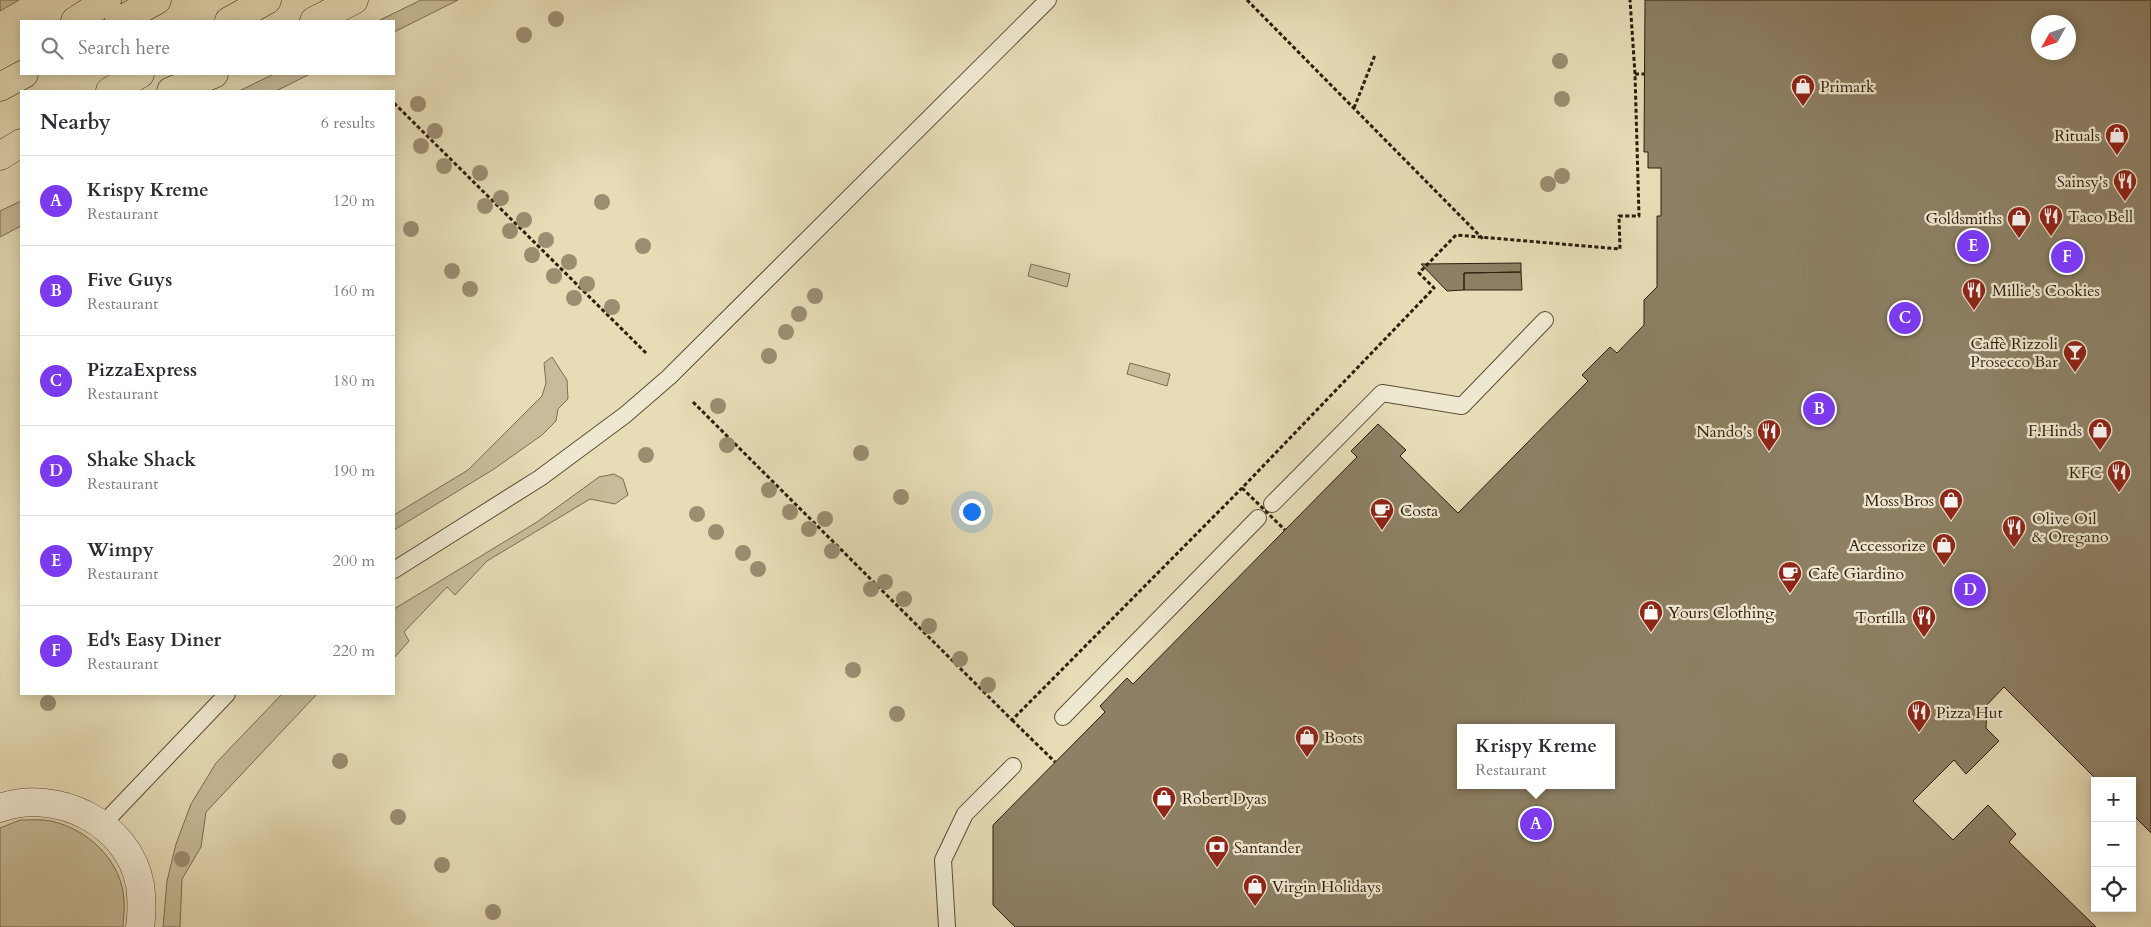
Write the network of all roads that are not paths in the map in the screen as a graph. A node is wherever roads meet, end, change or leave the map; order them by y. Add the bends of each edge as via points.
1 (107, 0) edge
2 (157, 0) edge
3 (267, 0) edge
4 (354, 0) edge
5 (1048, 0) edge
6 (77, 20) edge
7 (121, 20) edge
8 (231, 20) edge
9 (316, 20) edge
10 (20, 58) edge
11 (0, 71) edge
12 (22, 75) edge
13 (138, 75) edge
14 (211, 75) edge
15 (0, 87) edge
16 (112, 90) edge
17 (174, 90) edge
18 (20, 144) edge
19 (20, 152) edge
20 (0, 156) edge
21 (0, 161) edge
22 (1546, 320) dead end
23 (1272, 504) dead end
24 (1258, 518) dead end
25 (395, 569) edge
26 (226, 695) edge
27 (1063, 717) dead end
28 (1013, 766) dead end
29 (0, 808) edge
30 (102, 825) junction
31 (140, 927) edge
32 (947, 927) edge

1 - 6 main road
2 - 7 main road
3 - 8 main road
4 - 9 main road
5 - 25 lane via 669,377 625,415 540,478
10 - 11 main road
12 - 15 main road
13 - 16 main road
14 - 17 main road
18 - 20 main road
19 - 21 main road
22 - 23 lane via 1462,406 1382,393
24 - 27 lane
26 - 30 lane
28 - 32 lane via 964,814 943,860
29 - 30 street via 43,802 64,805
30 - 31 street via 126,852 135,870 140,884

